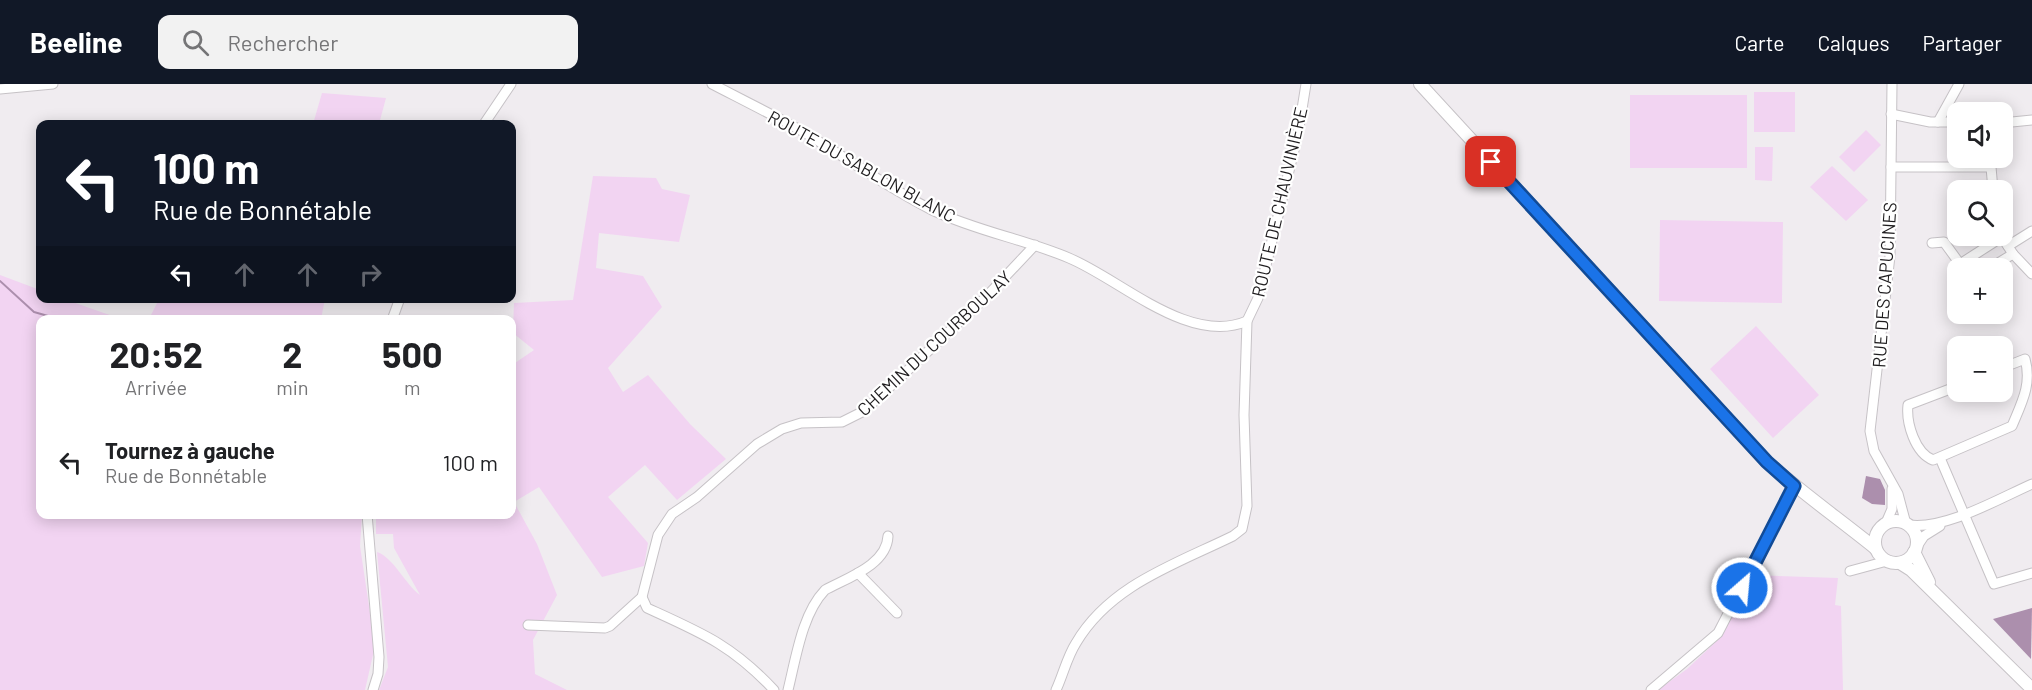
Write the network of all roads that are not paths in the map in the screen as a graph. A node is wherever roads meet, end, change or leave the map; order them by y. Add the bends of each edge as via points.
1 (53, 84) edge
2 (511, 84) edge
3 (712, 84) edge
4 (1306, 84) edge
5 (1420, 84) edge
6 (1892, 84) edge
7 (1959, 84) edge
8 (0, 89) edge
9 (1892, 114) junction
10 (487, 120) edge
11 (2032, 120) edge
12 (1938, 122) junction
13 (1947, 122) edge
14 (2013, 123) edge
15 (1891, 167) junction
16 (1992, 180) edge
17 (2032, 231) edge
18 (1932, 243) dead end
19 (1035, 245) junction
20 (1989, 246) edge
21 (2008, 246) edge
22 (2011, 250) junction
23 (1956, 258) edge
24 (1973, 258) edge
25 (2002, 258) edge
26 (2032, 274) edge
27 (1247, 321) junction
28 (2013, 364) edge
29 (1947, 390) edge
30 (1940, 458) junction
31 (1890, 481) junction
32 (2032, 484) edge
33 (1794, 486) junction
34 (1965, 513) junction
35 (367, 519) edge
36 (1949, 520) junction
37 (1847, 524) junction
38 (1883, 525) junction
39 (1908, 525) junction
40 (888, 536) dead end
41 (1875, 548) junction
42 (1915, 550) junction
43 (1887, 561) junction
44 (1900, 563) junction
45 (1864, 567) junction
46 (1850, 571) dead end
47 (858, 573) junction
48 (2032, 573) edge
49 (1935, 593) junction
50 (642, 597) junction
51 (897, 613) dead end
52 (528, 625) dead end
53 (2032, 689) edge
54 (373, 690) edge
55 (774, 690) edge
56 (788, 690) edge
57 (1056, 690) edge
58 (1651, 690) edge

1 - 8 street
2 - 10 street
3 - 19 street, ROUTE DU SABLON BLANC via 798,129 932,210 972,227
4 - 27 street, ROUTE DE CHAUVINIÈRE via 1298,134 1258,298
5 - 33 main road via 1767,462
6 - 9 street, RUE DES CAPUCINES
7 - 12 street
9 - 12 street
9 - 15 street, RUE DES CAPUCINES
11 - 14 street
12 - 13 street
15 - 16 street via 1991,167
15 - 31 street, RUE DES CAPUCINES via 1890,256 1870,431 1874,451
17 - 22 street
18 - 23 street via 1944,242
19 - 27 street, ROUTE DU SABLON BLANC via 1071,259 1186,321 1211,327
19 - 50 street, CHEMIN DU COURBOULAY via 985,298 864,411 842,422 801,423 782,429 756,444 672,514 658,535
20 - 24 street
21 - 22 street
22 - 25 street
22 - 26 street
27 - 57 street, ROUTE DE CHAUVINIÈRE via 1247,506 1242,529 1146,576 1112,601 1089,623 1075,644
28 - 30 street via 2025,359 2032,380 2012,426
29 - 30 street via 1908,405 1907,415 1920,450 1925,457
30 - 34 street
31 - 38 street, RUE DES CAPUCINES via 1892,508
31 - 39 street, RUE DES CAPUCINES
32 - 34 street
33 - 37 main road
33 - 58 street via 1718,633
34 - 36 street
34 - 48 street via 1994,584
35 - 54 street via 379,657
36 - 39 street via 1925,526
36 - 42 street via 1924,536
37 - 38 main road
37 - 41 main road
38 - 39 main road via 1899,521
38 - 41 main road via 1875,537
39 - 42 main road via 1916,536
40 - 47 street via 881,556
41 - 43 main road
41 - 45 street
42 - 44 main road
42 - 49 main road
43 - 44 main road
43 - 45 street
44 - 49 main road
45 - 46 street
47 - 51 street
47 - 56 street via 818,597
49 - 53 main road
50 - 52 street via 605,628
50 - 55 street via 647,608 723,644 748,662

